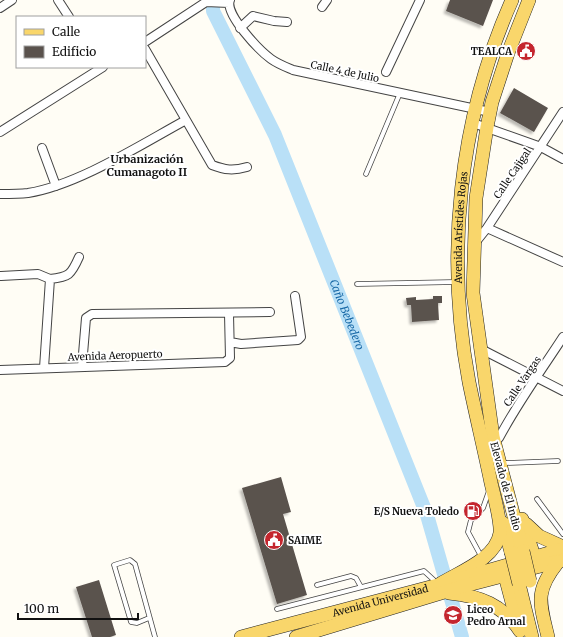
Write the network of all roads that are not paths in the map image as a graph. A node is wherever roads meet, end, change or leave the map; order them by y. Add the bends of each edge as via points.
1 (12, 0) edge
2 (58, 0) edge
3 (327, 0) edge
4 (420, 0) edge
5 (512, 0) edge
6 (529, 0) edge
7 (230, 1) edge
8 (202, 2) edge
9 (322, 7) dead end
10 (0, 8) edge
11 (68, 16) edge
12 (286, 22) dead end
13 (240, 28) junction
14 (146, 41) edge
15 (146, 51) edge
16 (100, 68) edge
17 (386, 72) dead end
18 (401, 93) junction
19 (475, 108) junction
20 (490, 112) junction
21 (563, 112) edge
22 (186, 120) junction
23 (473, 123) junction
24 (487, 127) junction
25 (0, 132) edge
26 (541, 147) junction
27 (42, 148) dead end
28 (563, 159) edge
29 (247, 167) dead end
30 (366, 174) dead end
31 (56, 186) junction
32 (0, 194) edge
33 (487, 228) junction
34 (474, 244) junction
35 (79, 257) dead end
36 (563, 262) edge
37 (1, 276) dead end
38 (50, 279) junction
39 (458, 282) junction
40 (357, 284) dead end
41 (296, 296) dead end
42 (270, 312) dead end
43 (229, 314) junction
44 (563, 337) edge
45 (230, 342) junction
46 (479, 348) junction
47 (82, 366) junction
48 (44, 368) junction
49 (0, 370) edge
50 (536, 378) junction
51 (484, 387) junction
52 (563, 391) edge
53 (499, 438) junction
54 (486, 459) junction
55 (558, 461) dead end
56 (506, 463) junction
57 (492, 485) junction
58 (537, 499) dead end
59 (521, 516) junction
60 (563, 534) edge
61 (563, 548) edge
62 (482, 559) junction
63 (560, 561) edge
64 (520, 567) junction
65 (464, 583) junction
66 (317, 585) dead end
67 (361, 587) junction
68 (440, 587) junction
69 (277, 609) dead end
70 (149, 618) junction
71 (525, 635) edge
72 (155, 637) edge
73 (241, 637) edge
74 (296, 637) edge
75 (543, 637) edge
76 (548, 637) edge

1 - 10 street
2 - 11 street
3 - 9 street
4 - 17 street
5 - 19 main road, Avenida Arístides Rojas via 501,24
6 - 20 main road, Avenida Arístides Rojas via 508,53
7 - 8 street
7 - 13 street, Calle 4 de Julio via 230,11
8 - 14 street
12 - 13 street via 253,16
13 - 18 street, Calle 4 de Julio via 271,59 293,70
15 - 22 street
16 - 25 street
18 - 19 street, Calle 4 de Julio
18 - 30 lane
19 - 20 street, Calle 4 de Julio
19 - 23 main road, Avenida Arístides Rojas
20 - 24 main road, Avenida Arístides Rojas
21 - 26 street, Calle Cajigal
22 - 29 street via 212,164 234,171
22 - 31 street via 80,177
23 - 24 street
23 - 39 main road, Avenida Arístides Rojas via 463,176 457,244
24 - 26 street
24 - 34 main road, Avenida Arístides Rojas via 476,198
26 - 28 street
26 - 33 street, Calle Cajigal
27 - 31 street
31 - 32 street via 27,193
33 - 34 street, Calle Cajigal
33 - 36 street
34 - 46 main road, Avenida Arístides Rojas via 473,293
35 - 38 street via 66,277
37 - 38 street via 38,274
38 - 48 street
39 - 40 lane
39 - 54 main road, Avenida Arístides Rojas via 468,374
41 - 45 street via 301,337 298,340 241,344
42 - 43 street
43 - 45 street
43 - 47 street via 92,314 86,318
44 - 50 street, Calle Vargas
45 - 47 street, Avenida Aeropuerto via 230,358 225,362
46 - 50 street
46 - 51 main road, Avenida Arístides Rojas
47 - 48 street, Avenida Aeropuerto
48 - 49 street, Avenida Aeropuerto
50 - 52 street
50 - 53 street, Calle Vargas
51 - 53 main road, Elevado de El Indio
51 - 64 main road, Elevado de El Indio
53 - 56 main road, Elevado de El Indio
54 - 57 main road
54 - 64 main road, Elevado de El Indio
55 - 56 lane
56 - 59 main road, Elevado de El Indio
57 - 62 main road via 500,532 495,546
57 - 62 lane via 482,508 471,520 468,532
58 - 60 lane
59 - 61 main road via 539,536
59 - 64 main road, Elevado de El Indio
61 - 64 main road
62 - 65 main road
63 - 64 main road
63 - 76 main road via 546,579 541,593
64 - 65 main road, Avenida Universidad
64 - 65 main road, Avenida Universidad
64 - 71 main road, Elevado de El Indio
64 - 75 main road, Elevado de El Indio
65 - 68 main road, Avenida Universidad
65 - 68 main road
65 - 71 main road via 511,617
66 - 67 lane via 351,576 356,578
67 - 68 lane via 424,571
67 - 69 lane
68 - 73 main road, Avenida Universidad
68 - 74 main road, Avenida Universidad
70 - 70 lane via 137,623 131,622 114,565 130,560 135,564
70 - 72 lane

